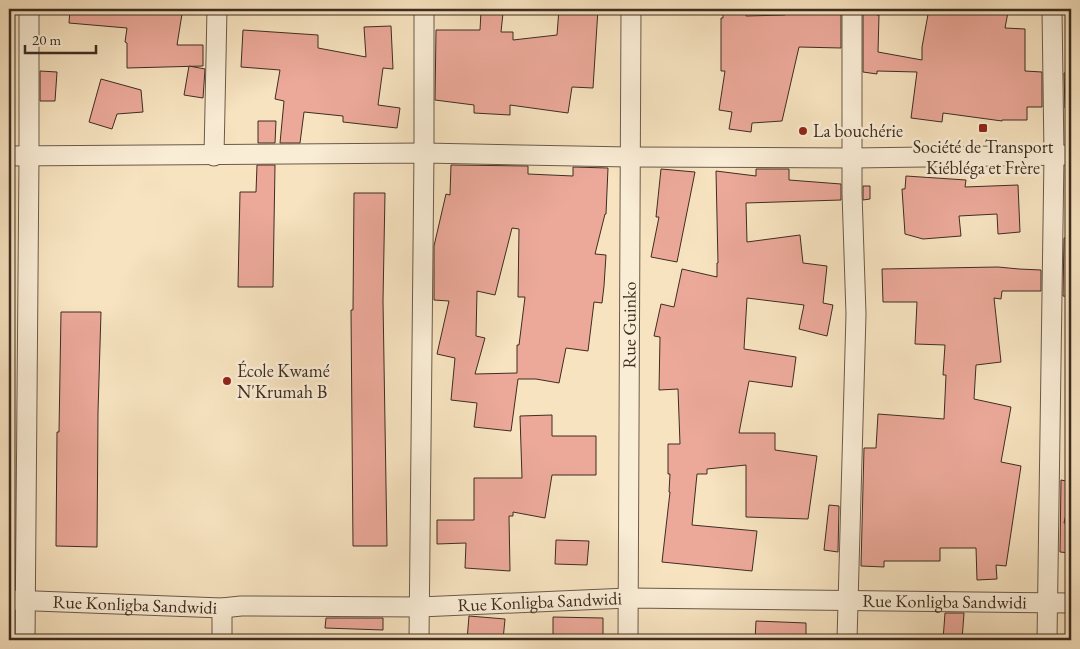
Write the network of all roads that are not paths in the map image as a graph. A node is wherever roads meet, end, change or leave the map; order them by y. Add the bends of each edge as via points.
1 (29, 9) edge
2 (217, 9) edge
3 (424, 9) edge
4 (632, 9) edge
5 (852, 9) edge
6 (1052, 9) edge
7 (424, 153) junction
8 (1062, 155) edge
9 (9, 156) edge
10 (214, 156) junction
11 (29, 157) junction
12 (630, 157) junction
13 (853, 158) junction
14 (628, 598) junction
15 (17, 600) edge
16 (848, 600) junction
17 (1048, 603) junction
18 (1071, 603) edge
19 (222, 608) junction
20 (420, 608) junction
21 (25, 640) edge
22 (222, 640) edge
23 (419, 640) edge
24 (628, 640) edge
25 (847, 640) edge
26 (1048, 640) edge

1 - 11 street
2 - 10 street
3 - 7 street
4 - 12 street, Rue Guinko
5 - 13 street
6 - 8 street
7 - 10 street
7 - 12 street
7 - 20 street
8 - 13 street
8 - 17 street
9 - 11 street
10 - 11 street
11 - 15 street
12 - 13 street
12 - 14 street, Rue Guinko
13 - 16 street via 856,314
14 - 16 street, Rue Konligba Sandwidi
14 - 20 street, Rue Konligba Sandwidi
14 - 24 street, Rue Guinko
15 - 19 street, Rue Konligba Sandwidi
15 - 21 street
16 - 17 street, Rue Konligba Sandwidi
16 - 25 street
17 - 18 street, Rue Konligba Sandwidi
17 - 26 street
19 - 20 street, Rue Konligba Sandwidi
19 - 22 street
20 - 23 street

